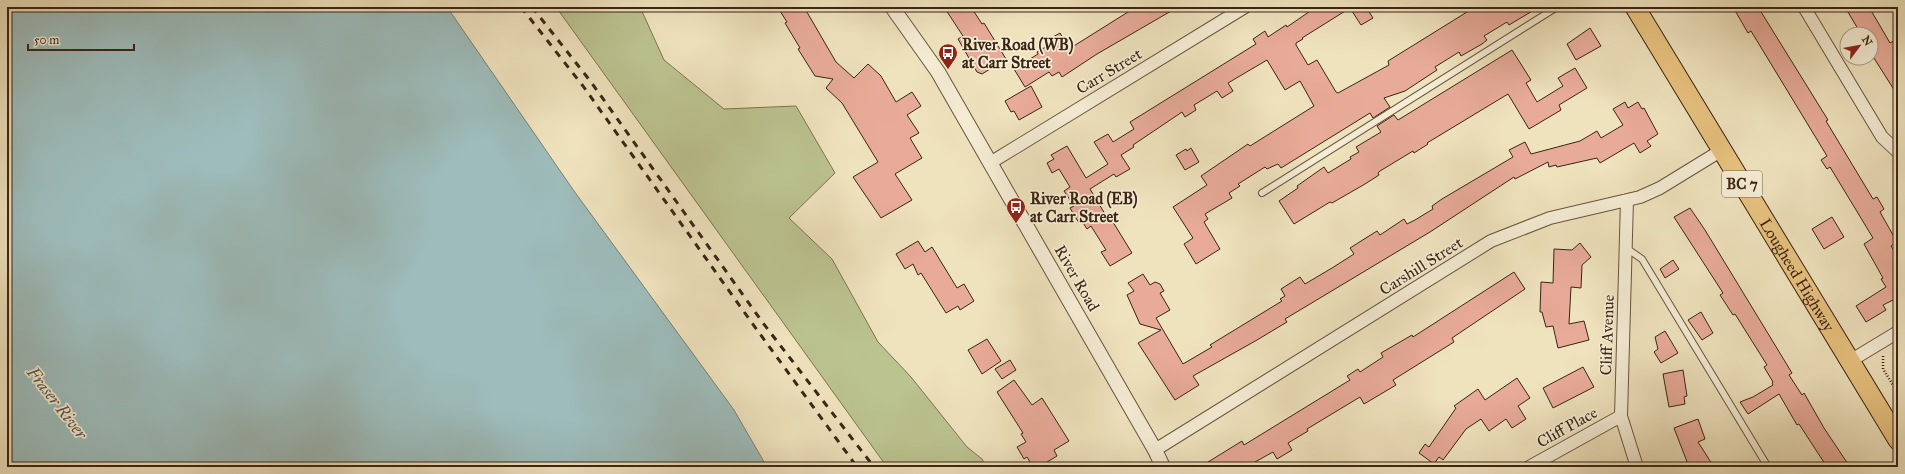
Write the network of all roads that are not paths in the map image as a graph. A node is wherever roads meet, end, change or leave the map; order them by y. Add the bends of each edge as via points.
1 (892, 7) edge
2 (1245, 7) edge
3 (1558, 7) edge
4 (1635, 7) edge
5 (1804, 7) edge
6 (1722, 150) junction
7 (1898, 152) edge
8 (990, 163) junction
9 (1262, 193) dead end
10 (1627, 200) junction
11 (1625, 248) junction
12 (1898, 332) edge
13 (1850, 361) junction
14 (1621, 416) junction
15 (1898, 440) edge
16 (1155, 450) junction
17 (1163, 467) edge
18 (1529, 467) edge
19 (1637, 467) edge
20 (1768, 467) edge

1 - 8 street, River Road via 938,72
2 - 8 street, Carr Street
3 - 9 lane
4 - 6 highway, Lougheed Highway / BC 7
5 - 7 street via 1882,137
6 - 10 street, Carshill Street via 1660,188
6 - 13 highway, Lougheed Highway / BC 7
8 - 16 street, River Road
10 - 11 street, Cliff Avenue
10 - 16 street, Carshill Street via 1550,218 1491,241
11 - 14 street, Cliff Avenue
11 - 20 lane via 1642,259
12 - 13 street
13 - 15 highway, Lougheed Highway / BC 7
14 - 18 street, Cliff Place
14 - 19 street, Cliff Avenue
16 - 17 street, River Road

